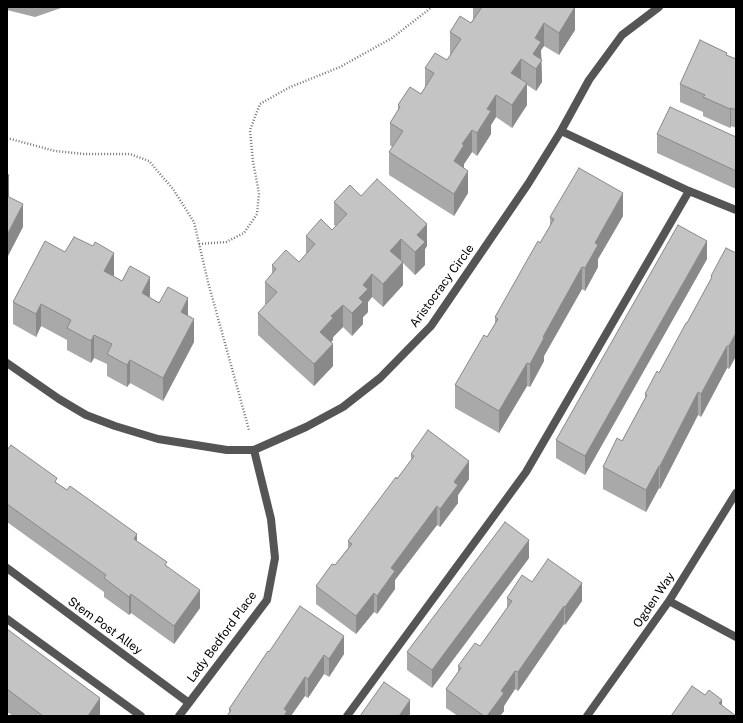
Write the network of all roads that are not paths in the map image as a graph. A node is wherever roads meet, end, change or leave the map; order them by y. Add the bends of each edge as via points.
1 (659, 7) edge
2 (561, 131) junction
3 (690, 191) junction
4 (736, 210) edge
5 (7, 363) edge
6 (254, 450) junction
7 (736, 493) edge
8 (7, 568) edge
9 (669, 601) junction
10 (7, 619) edge
11 (736, 637) edge
12 (189, 703) junction
13 (141, 716) edge
14 (179, 716) edge
15 (346, 716) edge
16 (587, 716) edge

1 - 2 street, Aristocracy Circle via 622,35 589,80
2 - 3 street
2 - 6 street, Aristocracy Circle via 431,326 380,378 343,407
3 - 4 street
3 - 15 street via 526,472
5 - 6 street, Aristocracy Circle via 86,415 115,426 158,439 227,450
6 - 12 street, Lady Bedford Place via 271,519 275,558 267,600
7 - 9 street, Ogden Way
8 - 12 street, Stem Post Alley
9 - 11 street
9 - 16 street, Ogden Way
10 - 13 street
12 - 14 street, Lady Bedford Place

